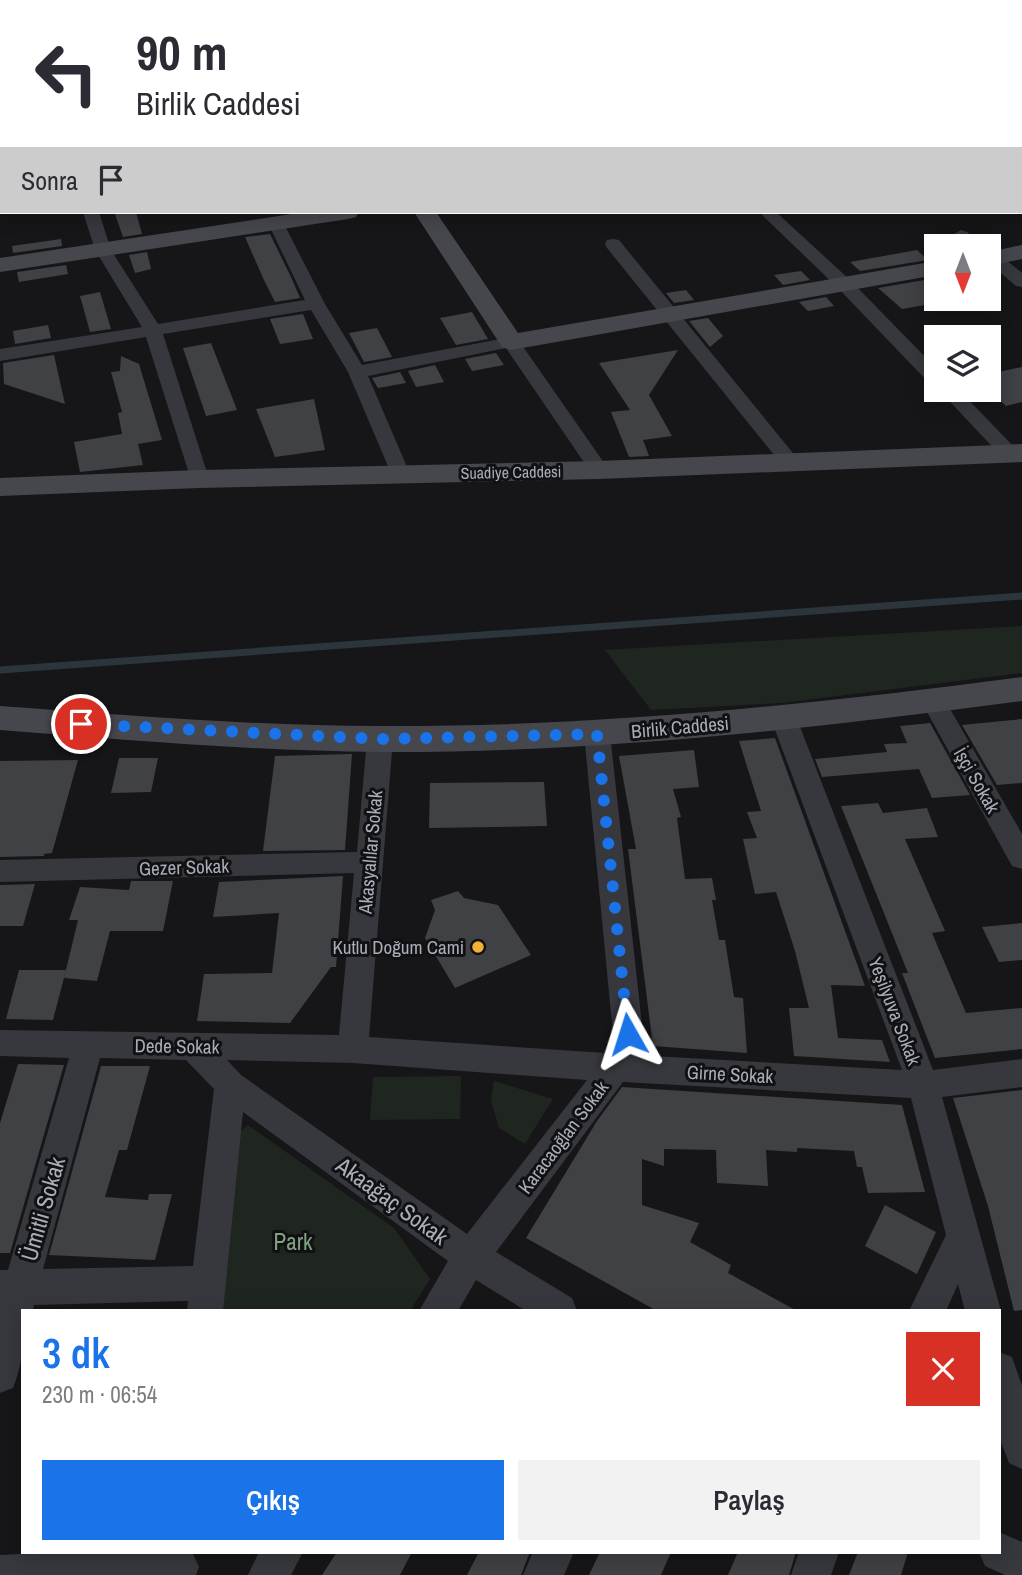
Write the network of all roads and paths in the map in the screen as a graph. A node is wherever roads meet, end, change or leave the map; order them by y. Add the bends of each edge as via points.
1 (92, 214) edge
2 (335, 214) edge
3 (426, 214) edge
4 (769, 214) edge
5 (276, 223) junction
6 (613, 244) dead end
7 (103, 250) junction
8 (1022, 252) edge
9 (1001, 254) edge
10 (0, 265) edge
11 (1001, 266) edge
12 (924, 270) edge
13 (1022, 282) edge
14 (844, 284) junction
15 (316, 304) junction
16 (668, 315) junction
17 (153, 330) junction
18 (511, 342) junction
19 (0, 355) edge
20 (924, 367) edge
21 (357, 372) junction
22 (961, 402) edge
23 (1016, 453) edge
24 (790, 462) junction
25 (599, 470) junction
26 (400, 474) junction
27 (199, 479) junction
28 (0, 487) edge
29 (1022, 689) edge
30 (933, 701) junction
31 (0, 718) edge
32 (784, 719) junction
33 (597, 734) junction
34 (380, 739) junction
35 (1022, 858) edge
36 (369, 862) junction
37 (0, 870) edge
38 (0, 1043) edge
39 (88, 1045) junction
40 (193, 1046) junction
41 (353, 1049) junction
42 (615, 1068) junction
43 (1022, 1073) edge
44 (230, 1085) junction
45 (923, 1085) junction
46 (962, 1239) junction
47 (471, 1257) junction
48 (10, 1288) edge
49 (207, 1297) edge
50 (438, 1309) edge
51 (556, 1309) edge
52 (928, 1309) edge
53 (982, 1309) edge
54 (0, 1375) edge
55 (1001, 1377) edge
56 (1022, 1451) edge
57 (1001, 1553) edge
58 (282, 1554) edge
59 (553, 1554) edge
60 (818, 1554) edge
61 (1022, 1562) edge
62 (180, 1565) edge
63 (0, 1575) edge
64 (268, 1575) edge
65 (543, 1575) edge
66 (811, 1575) edge

1 - 7 street
2 - 5 street
3 - 18 street
4 - 14 street
5 - 7 street
5 - 15 street
6 - 16 street
7 - 10 street
7 - 17 street
8 - 9 street
11 - 13 street
12 - 14 street
14 - 16 street
14 - 20 street
15 - 17 street
15 - 21 street
16 - 18 street
16 - 24 street
17 - 19 street
17 - 27 street
18 - 21 street
18 - 25 street
21 - 26 street
22 - 23 street
23 - 24 street, Suadiye Caddesi
24 - 25 street, Suadiye Caddesi
25 - 26 street, Suadiye Caddesi
26 - 27 street, Suadiye Caddesi
27 - 28 street, Suadiye Caddesi
29 - 30 street, Birlik Caddesi
30 - 32 street, Birlik Caddesi
30 - 35 street, İşçi Sokak
31 - 34 street, Birlik Caddesi
32 - 33 street, Birlik Caddesi
32 - 45 street, Yeşilyuva Sokak
33 - 34 street, Birlik Caddesi
33 - 42 street, Karacaoğlan Sokak via 628,1034
34 - 36 street, Akasyalılar Sokak
36 - 37 street, Gezer Sokak
36 - 41 street, Akasyalılar Sokak
38 - 39 street, Dede Sokak
39 - 40 street, Dede Sokak
39 - 48 street, Ümitli Sokak
40 - 41 street, Dede Sokak
40 - 44 street, Akaağaç Sokak
41 - 42 street, Girne Sokak
42 - 45 street, Girne Sokak
42 - 47 street, Karacaoğlan Sokak
43 - 45 street, Girne Sokak
44 - 47 street, Akaağaç Sokak
44 - 49 street
45 - 46 street, Yeşilyuva Sokak
46 - 52 street
46 - 53 street, Yeşilyuva Sokak
47 - 50 street, Karacaoğlan Sokak
47 - 51 street, Akaağaç Sokak
48 - 49 street
48 - 54 street, Ümitli Sokak
55 - 56 street
57 - 61 street
58 - 64 street
59 - 65 street
60 - 66 street
62 - 63 street

